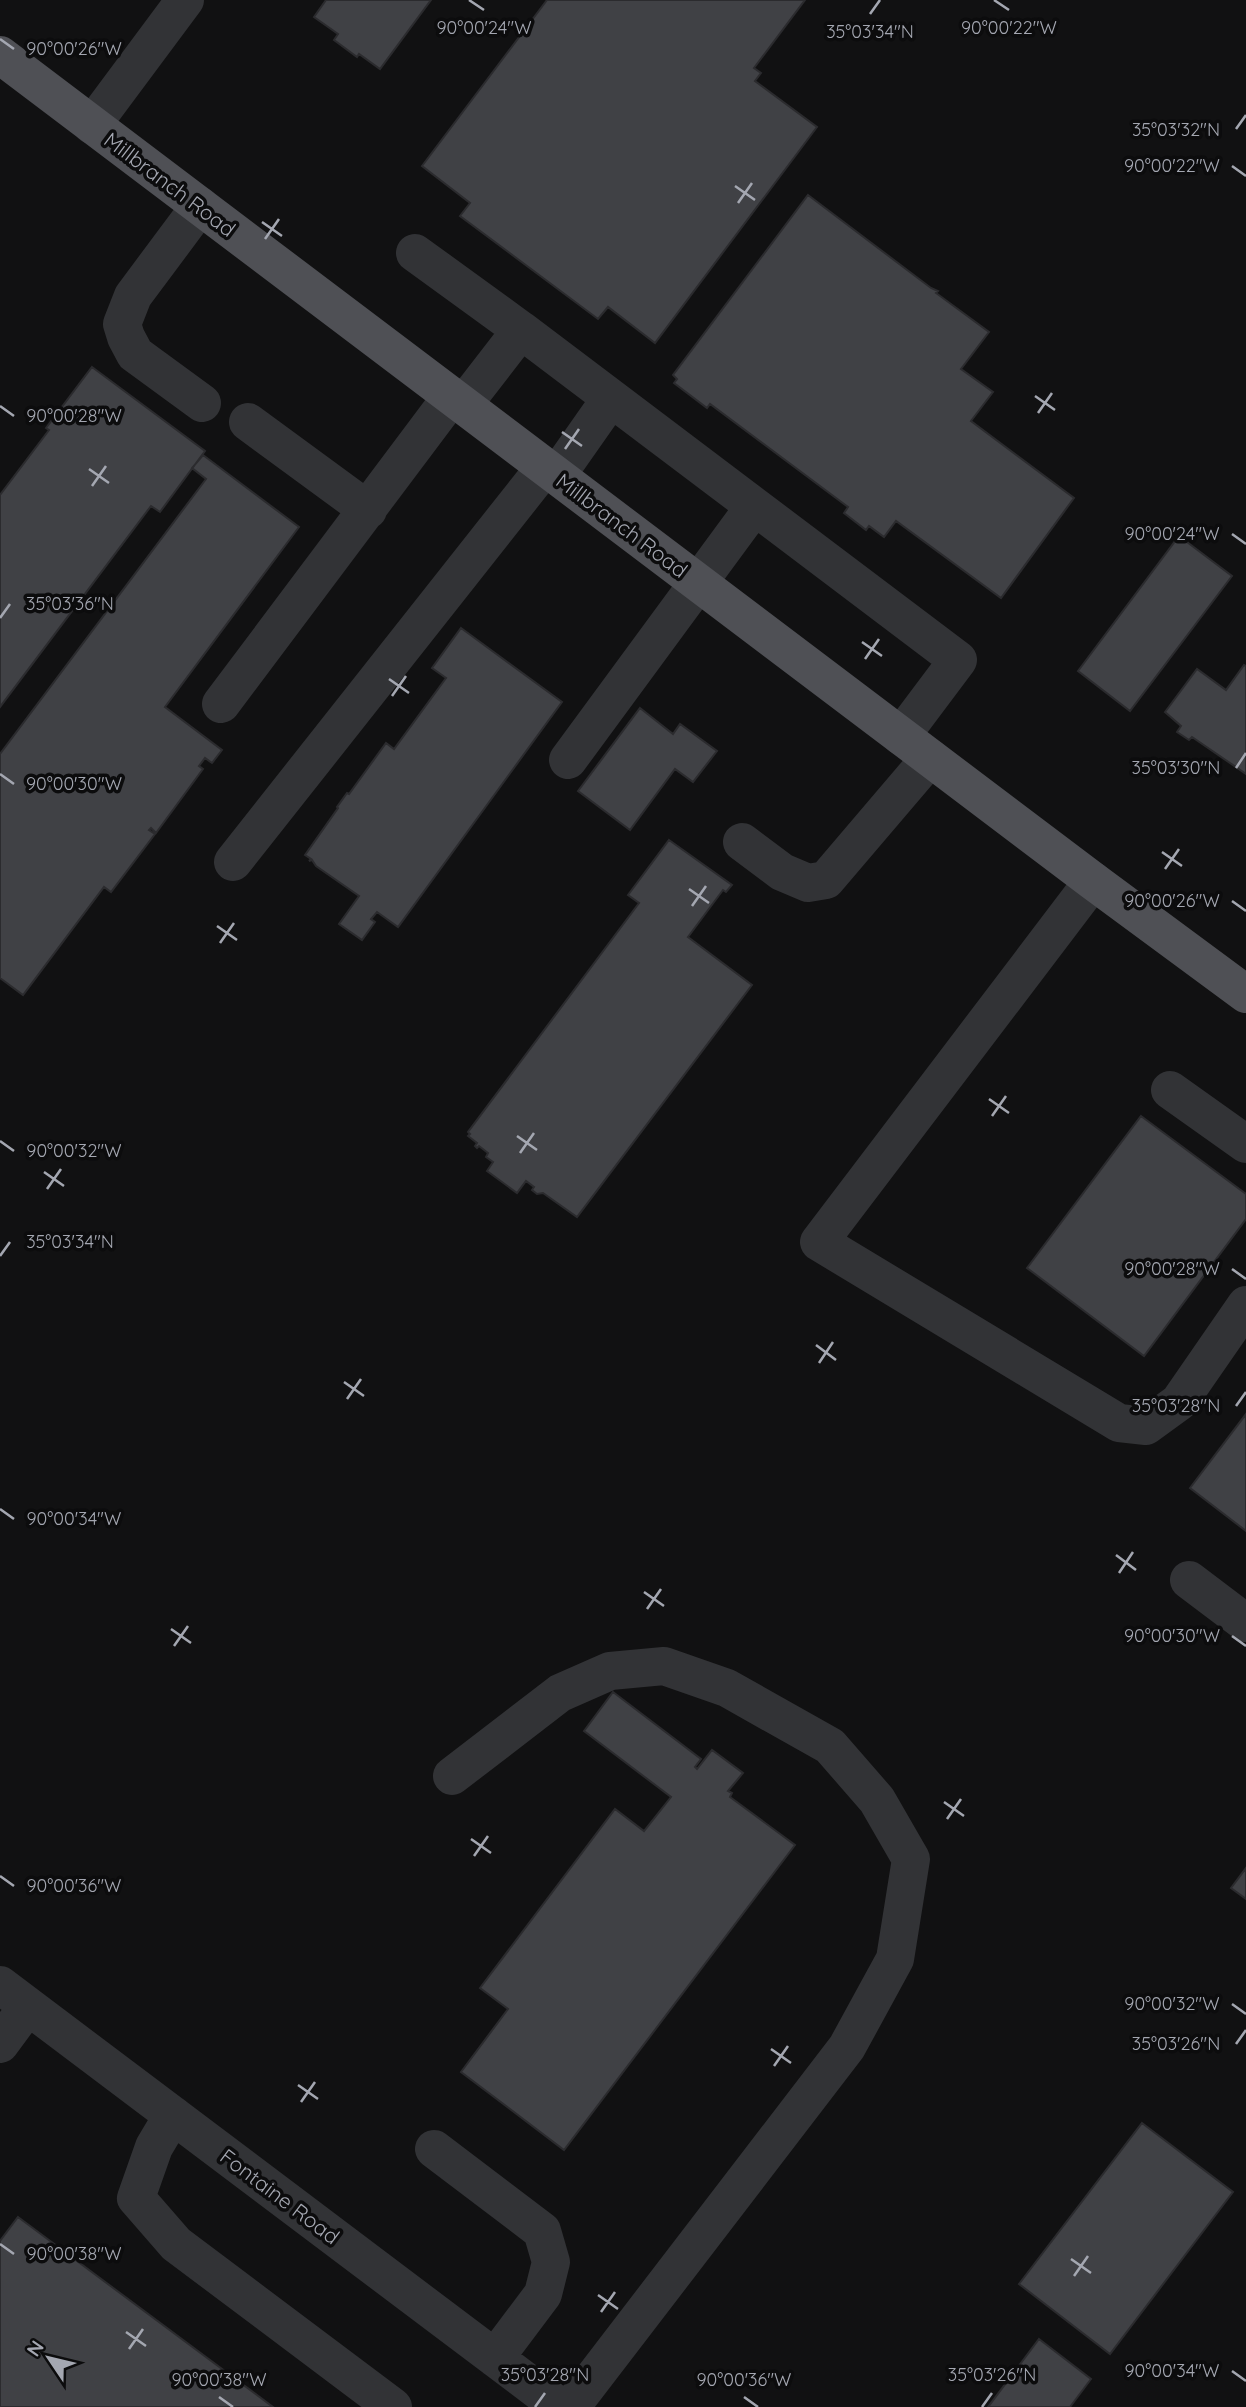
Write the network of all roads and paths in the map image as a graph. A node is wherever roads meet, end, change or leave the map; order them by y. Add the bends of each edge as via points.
1 (185, 0) edge
2 (0, 55) edge
3 (92, 125) junction
4 (200, 206) junction
5 (415, 253) dead end
6 (521, 330) junction
7 (611, 398) junction
8 (457, 400) junction
9 (202, 404) dead end
10 (248, 422) dead end
11 (551, 471) junction
12 (754, 507) junction
13 (368, 510) junction
14 (700, 584) junction
15 (221, 704) dead end
16 (916, 747) junction
17 (568, 761) dead end
18 (742, 842) dead end
19 (233, 862) dead end
20 (1093, 881) junction
21 (1246, 994) edge
22 (1170, 1090) dead end
23 (1246, 1144) edge
24 (1246, 1305) edge
25 (1189, 1580) dead end
26 (1246, 1623) edge
27 (452, 1776) dead end
28 (14, 1995) edge
29 (0, 2044) edge
30 (173, 2115) junction
31 (434, 2149) dead end
32 (495, 2358) junction
33 (393, 2407) edge
34 (560, 2407) edge
35 (572, 2407) edge

1 - 3 street
2 - 3 main road, Millbranch Road
3 - 4 main road, Millbranch Road
4 - 8 main road, Millbranch Road
4 - 9 street via 133,296 122,324 135,354
5 - 6 street
6 - 7 street
6 - 8 street
7 - 11 street
7 - 12 street
8 - 11 main road, Millbranch Road
8 - 13 street
10 - 13 street
11 - 14 main road, Millbranch Road
11 - 19 street
12 - 14 street
12 - 16 street via 958,660
13 - 15 street
14 - 16 main road, Millbranch Road
14 - 17 street
16 - 18 street via 826,880 808,883 782,872
16 - 20 main road, Millbranch Road
20 - 21 main road, Millbranch Road
20 - 24 street via 819,1242 1119,1423 1146,1426 1179,1402
22 - 23 street
25 - 26 street
27 - 35 street via 560,1693 610,1671 664,1666 727,1688 830,1746 877,1800 911,1859 895,1959 847,2047
28 - 29 street
28 - 30 street, Fontaine Road
30 - 32 street, Fontaine Road
30 - 33 street via 154,2147 136,2198 176,2244
31 - 32 street via 542,2231 551,2262 543,2294
32 - 34 street, Fontaine Road

